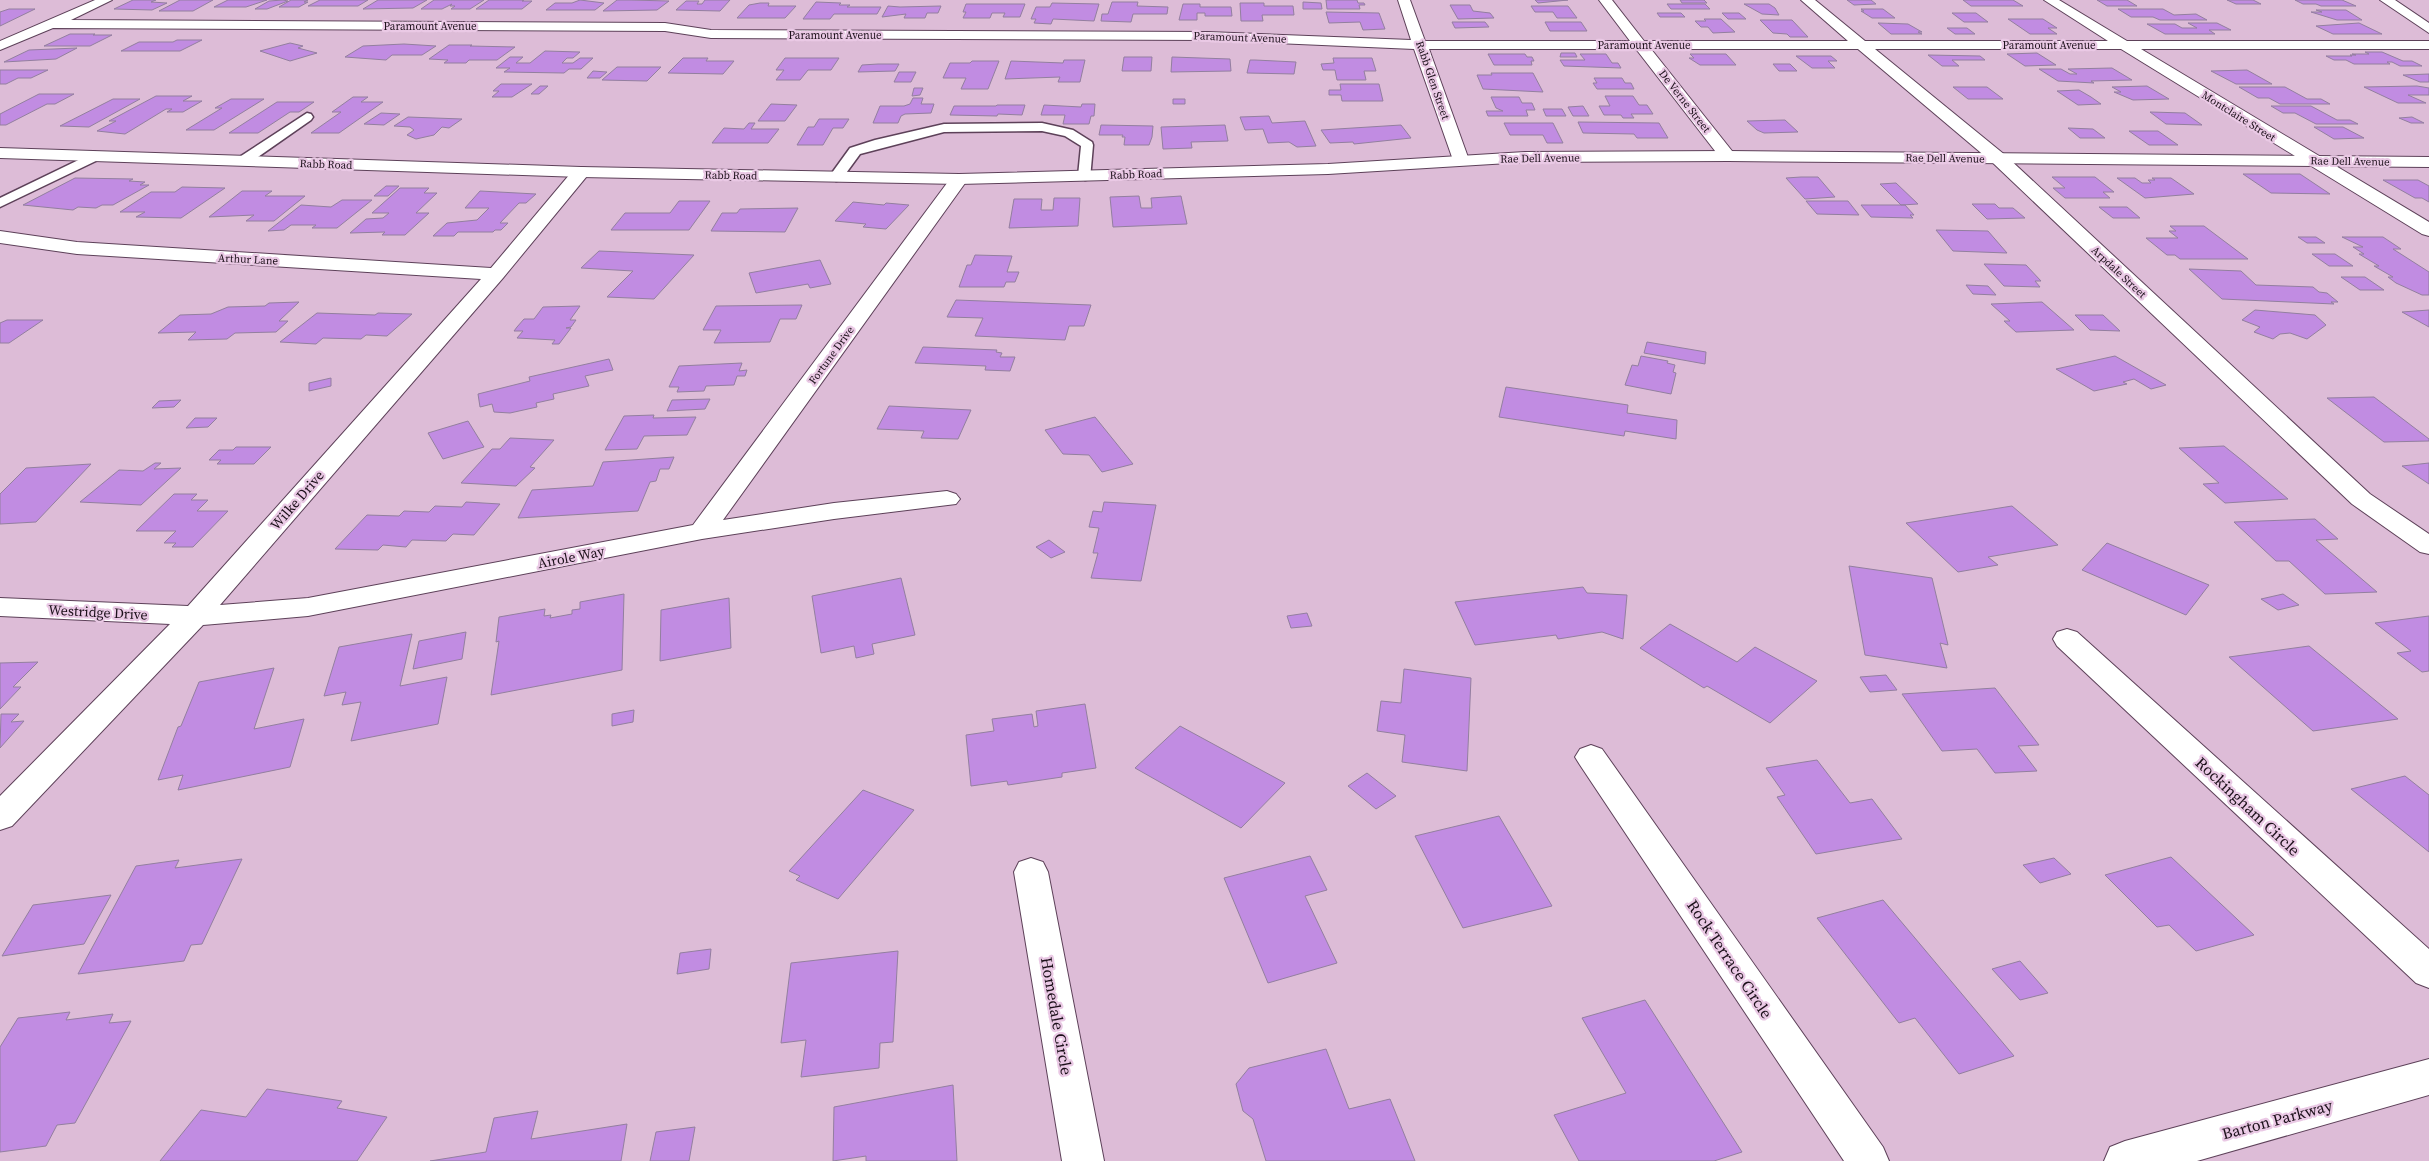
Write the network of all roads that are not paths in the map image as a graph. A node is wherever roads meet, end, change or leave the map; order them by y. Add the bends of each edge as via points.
1 (106, 0) edge
2 (1404, 0) edge
3 (1605, 0) edge
4 (1807, 0) edge
5 (2050, 0) edge
6 (2386, 0) edge
7 (51, 24) junction
8 (2429, 28) edge
9 (2123, 44) junction
10 (1421, 45) junction
11 (1640, 45) junction
12 (1860, 45) junction
13 (2429, 45) edge
14 (0, 46) edge
15 (307, 117) dead end
16 (0, 153) edge
17 (95, 156) junction
18 (1728, 156) junction
19 (1999, 159) junction
20 (1462, 160) junction
21 (2312, 160) junction
22 (243, 161) junction
23 (2429, 162) edge
24 (581, 172) junction
25 (1085, 176) junction
26 (836, 177) junction
27 (959, 179) junction
28 (0, 203) edge
29 (2429, 230) edge
30 (0, 237) edge
31 (496, 274) junction
32 (947, 499) dead end
33 (702, 532) junction
34 (2429, 546) edge
35 (0, 607) edge
36 (195, 616) junction
37 (2067, 639) dead end
38 (1591, 757) dead end
39 (0, 817) edge
40 (1031, 872) dead end
41 (2429, 972) edge
42 (2429, 1077) edge
43 (1083, 1161) edge
44 (1868, 1161) edge
45 (2125, 1161) edge

1 - 7 street
2 - 10 street, Rabb Glen Street
3 - 11 street, De Verne Street
4 - 12 street, Arpdale Street
5 - 9 street, Montclaire Street
6 - 8 street
7 - 10 street, Paramount Avenue via 665,27 711,34 1208,36
7 - 14 street
9 - 12 street, Paramount Avenue
9 - 13 street, Paramount Avenue
9 - 21 street, Montclaire Street
10 - 11 street, Paramount Avenue
10 - 20 street, Rabb Glen Street
11 - 12 street, Paramount Avenue
11 - 18 street, De Verne Street
12 - 19 street, Arpdale Street
15 - 22 lane
16 - 17 street, Rabb Road
17 - 22 street, Rabb Road
17 - 28 lane
18 - 19 street, Rae Dell Avenue
18 - 20 street, Rae Dell Avenue
19 - 21 street, Rae Dell Avenue
19 - 34 street, Arpdale Street via 2361,499
20 - 25 street, Rabb Road via 1328,169
21 - 23 street, Rae Dell Avenue
21 - 29 street, Montclaire Street
22 - 24 street, Rabb Road
24 - 26 street, Rabb Road
24 - 31 street, Wilke Drive
25 - 26 lane via 1087,144 1069,133 1042,126 944,128 880,143 855,152
25 - 27 street, Rabb Road
26 - 27 street, Rabb Road
27 - 33 street, Fortune Drive
30 - 31 street, Arthur Lane via 77,248
31 - 36 street, Wilke Drive
32 - 33 street, Airole Way via 834,511
33 - 36 street, Airole Way via 308,607
35 - 36 street, Westridge Drive
36 - 39 street, Wilke Drive
37 - 41 street, Rockingham Circle
38 - 44 street, Rock Terrace Circle
40 - 43 street, Homedale Circle
42 - 45 street, Barton Parkway

